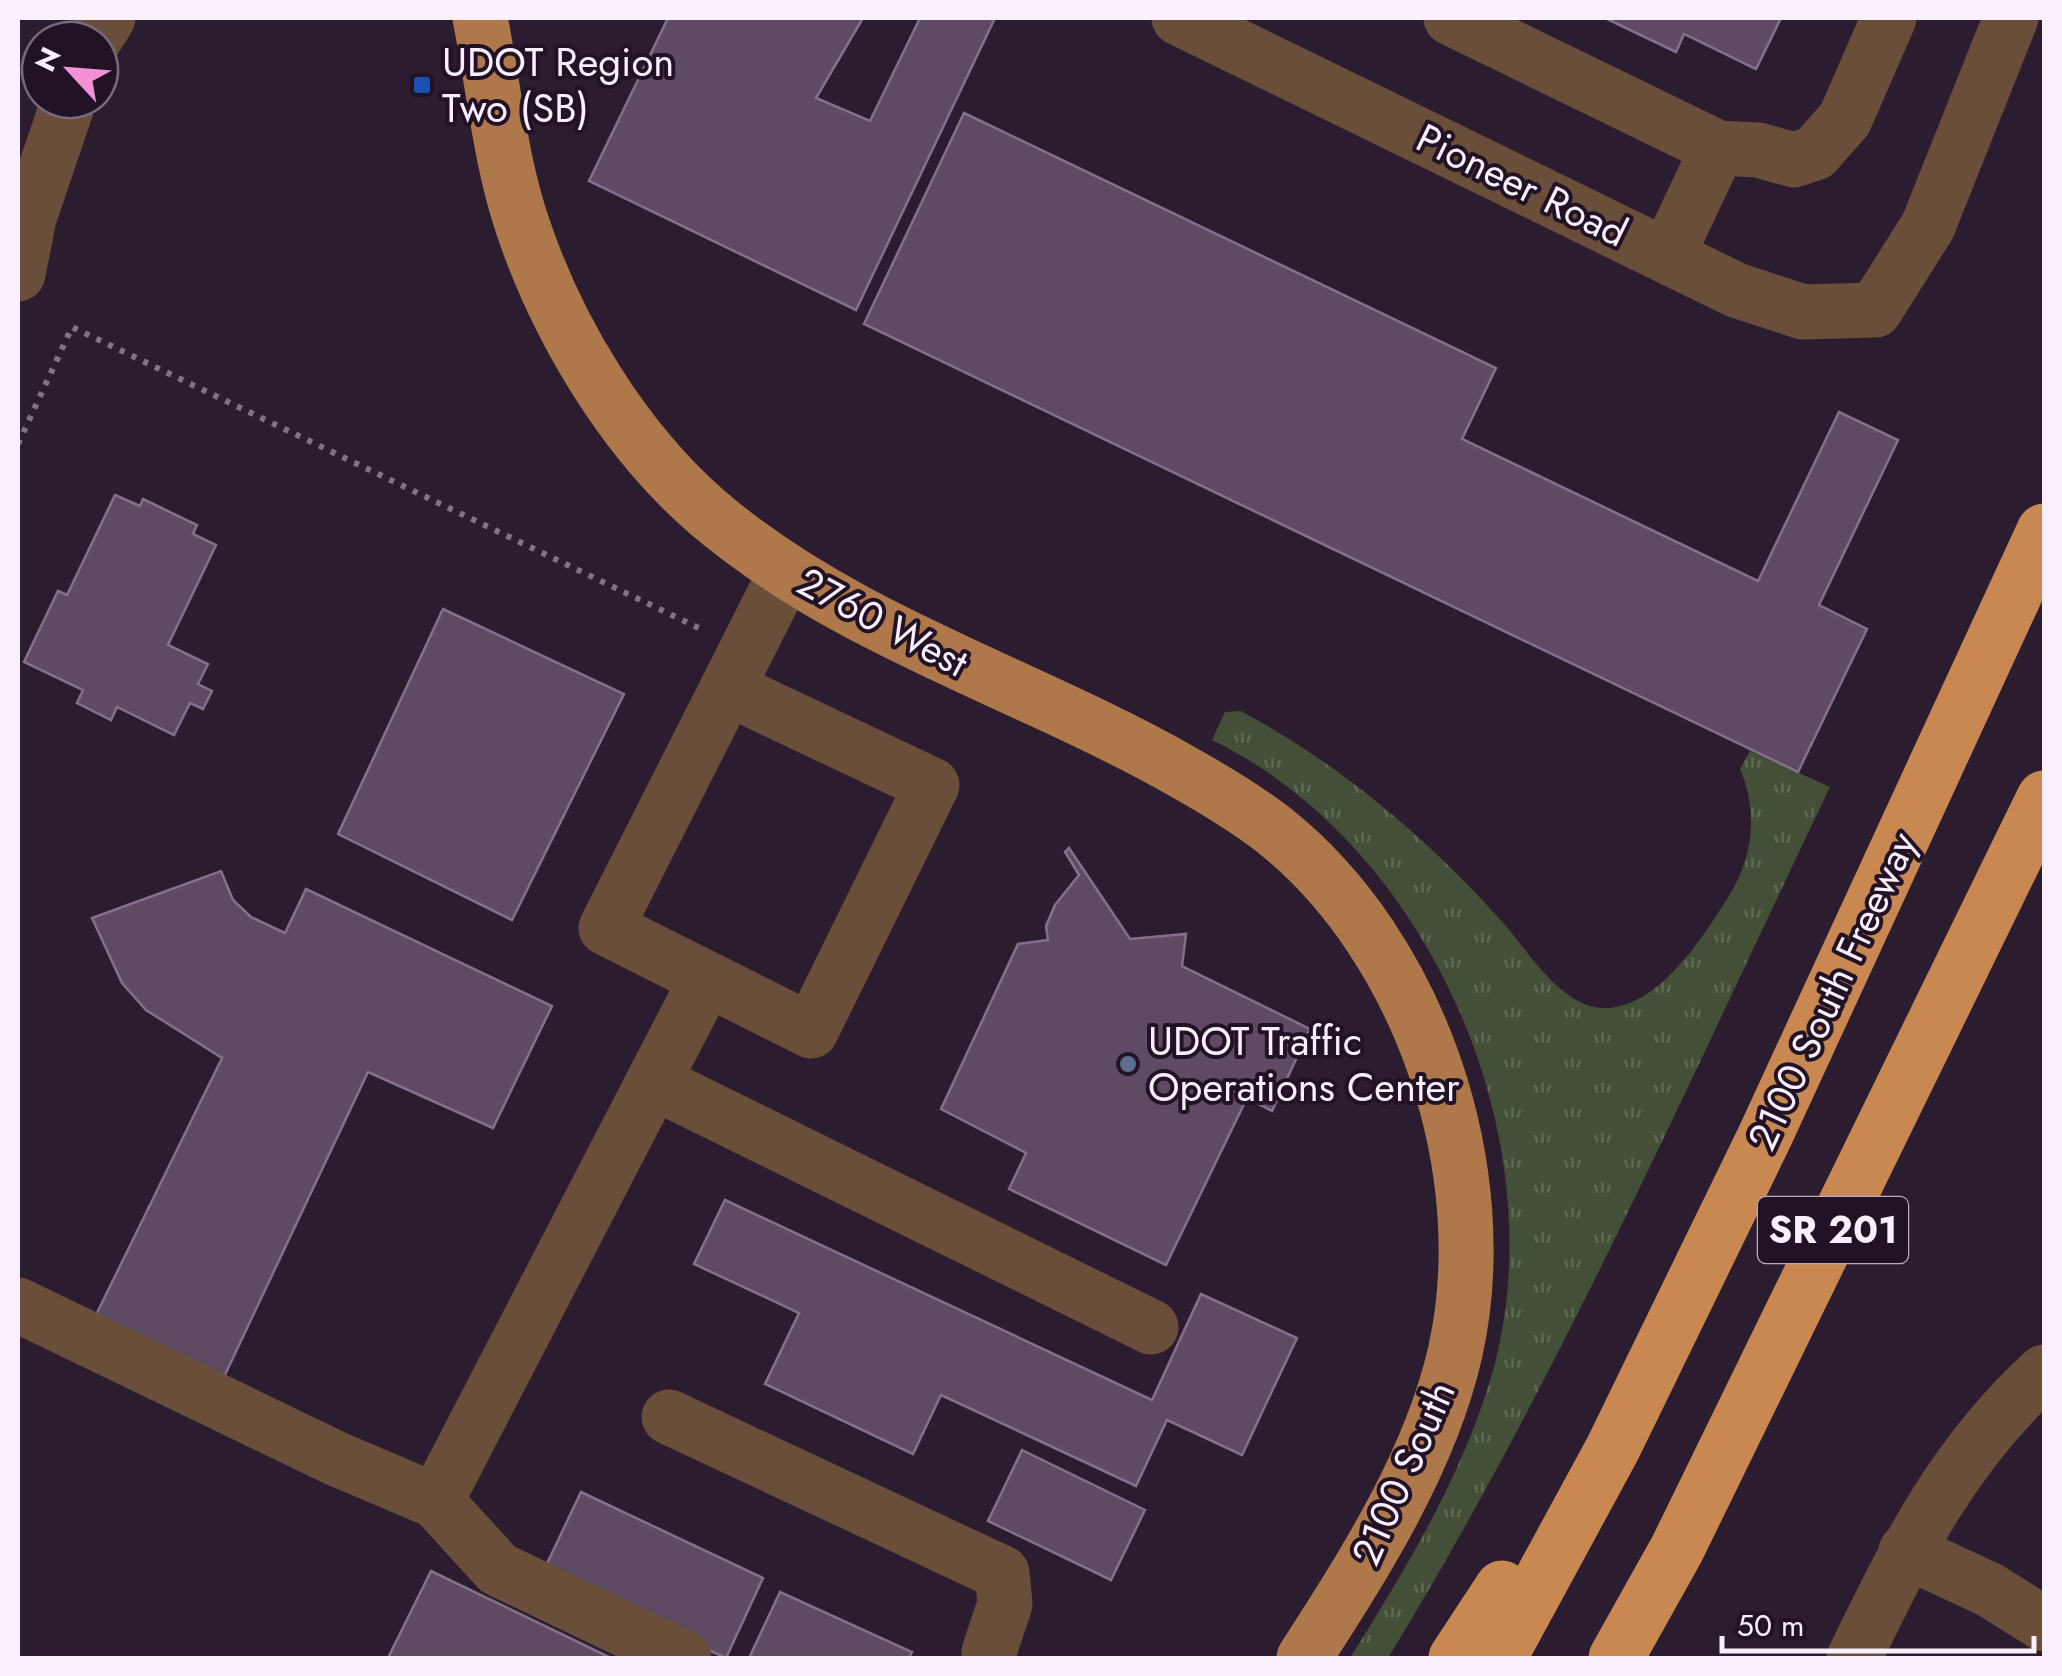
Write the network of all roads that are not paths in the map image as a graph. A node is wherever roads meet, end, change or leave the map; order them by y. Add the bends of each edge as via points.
1 (480, 18) edge
2 (1178, 18) edge
3 (1451, 18) edge
4 (1889, 18) edge
5 (2011, 18) edge
6 (1277, 39) edge
7 (62, 120) edge
8 (1718, 148) junction
9 (1668, 256) junction
10 (18, 274) edge
11 (2044, 531) edge
12 (786, 572) junction
13 (723, 663) junction
14 (2044, 798) edge
15 (706, 980) junction
16 (654, 1082) junction
17 (1447, 1097) joint
18 (1765, 1136) junction
19 (18, 1305) edge
20 (1151, 1327) dead end
21 (2044, 1372) edge
22 (669, 1417) dead end
23 (436, 1501) junction
24 (1906, 1551) junction
25 (2044, 1624) edge
26 (991, 1656) edge
27 (684, 1658) edge
28 (1304, 1658) edge
29 (1456, 1658) edge
30 (1498, 1658) edge
31 (1616, 1658) edge
32 (1854, 1658) edge

1 - 12 main road, 2760 West via 521,224 582,356 663,467 706,511
2 - 6 street, Pioneer Road
3 - 8 street
4 - 8 street via 1845,119 1815,153 1794,160
5 - 9 street, Pioneer Road via 1928,226 1876,310 1804,312 1736,290
6 - 9 street, Pioneer Road
7 - 10 street via 28,218
8 - 9 street
11 - 18 highway, 2100 South Freeway / SR 201
12 - 13 street
12 - 17 main road, 2760 West via 1185,772 1277,832 1345,904 1398,980
13 - 15 street via 606,928
13 - 15 street via 932,785 811,1031
14 - 31 highway, SR 201 via 1677,1549
15 - 16 street
16 - 20 street
16 - 23 street
17 - 28 main road, 2100 South via 1466,1236 1455,1354 1424,1445 1354,1581
18 - 29 highway via 1596,1435
18 - 30 highway, 2100 South Freeway / SR 201 via 1613,1448
19 - 23 street
21 - 24 street via 1949,1477
22 - 26 street via 1002,1573 1005,1604
23 - 27 street via 498,1570
24 - 25 street
24 - 32 street

